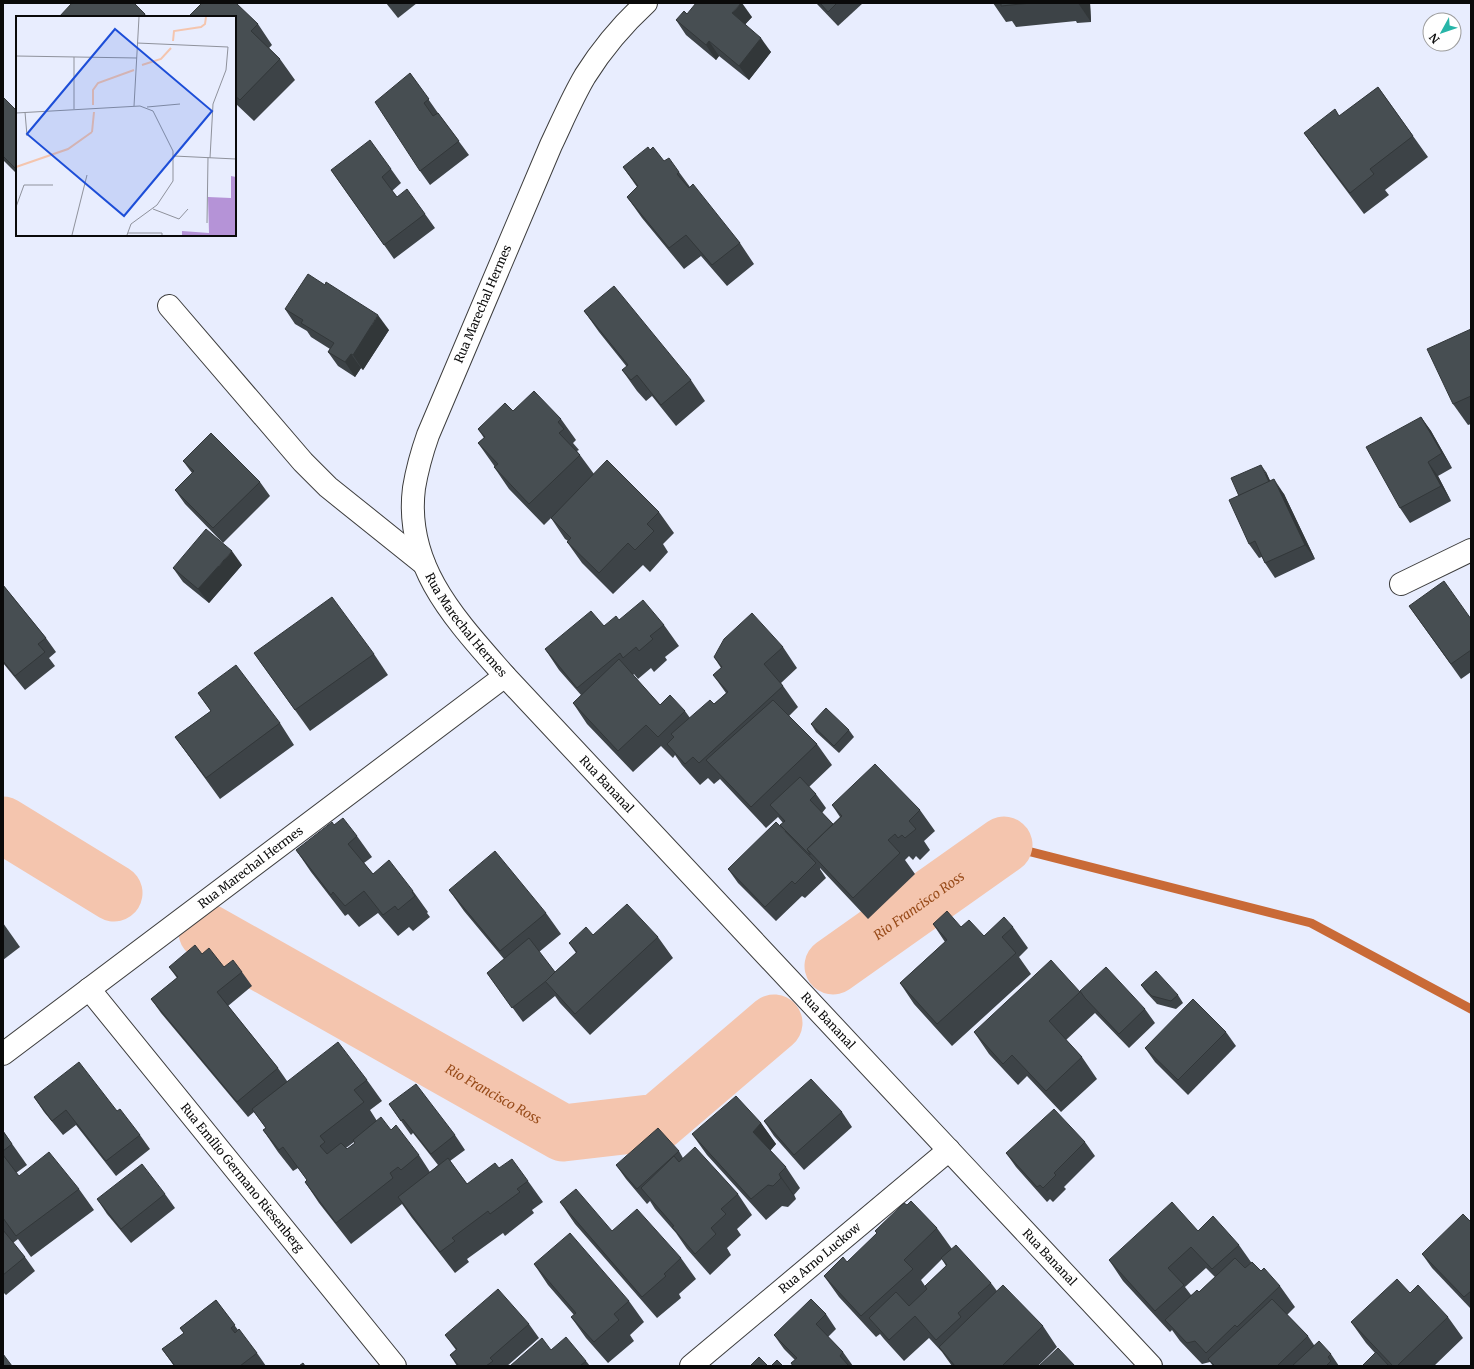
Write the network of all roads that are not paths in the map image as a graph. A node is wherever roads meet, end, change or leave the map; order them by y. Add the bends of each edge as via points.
1 (642, 4) edge
2 (169, 306) dead end
3 (1471, 550) edge
4 (424, 564) junction
5 (1401, 584) dead end
6 (505, 676) junction
7 (89, 989) junction
8 (3, 1054) edge
9 (949, 1150) junction
10 (396, 1366) edge
11 (691, 1366) edge
12 (1151, 1366) edge

1 - 4 street, Rua Marechal Hermes via 603,50 584,77 569,106 428,435 414,489 414,518
2 - 4 street via 328,487
3 - 5 street
4 - 6 street, Rua Marechal Hermes via 433,584 456,620
6 - 7 street, Rua Marechal Hermes
6 - 9 street, Rua Bananal
7 - 8 street, Rua Marechal Hermes
7 - 10 street, Rua Emílio Germano Riesenberg
9 - 11 street, Rua Arno Luckow
9 - 12 street, Rua Bananal

